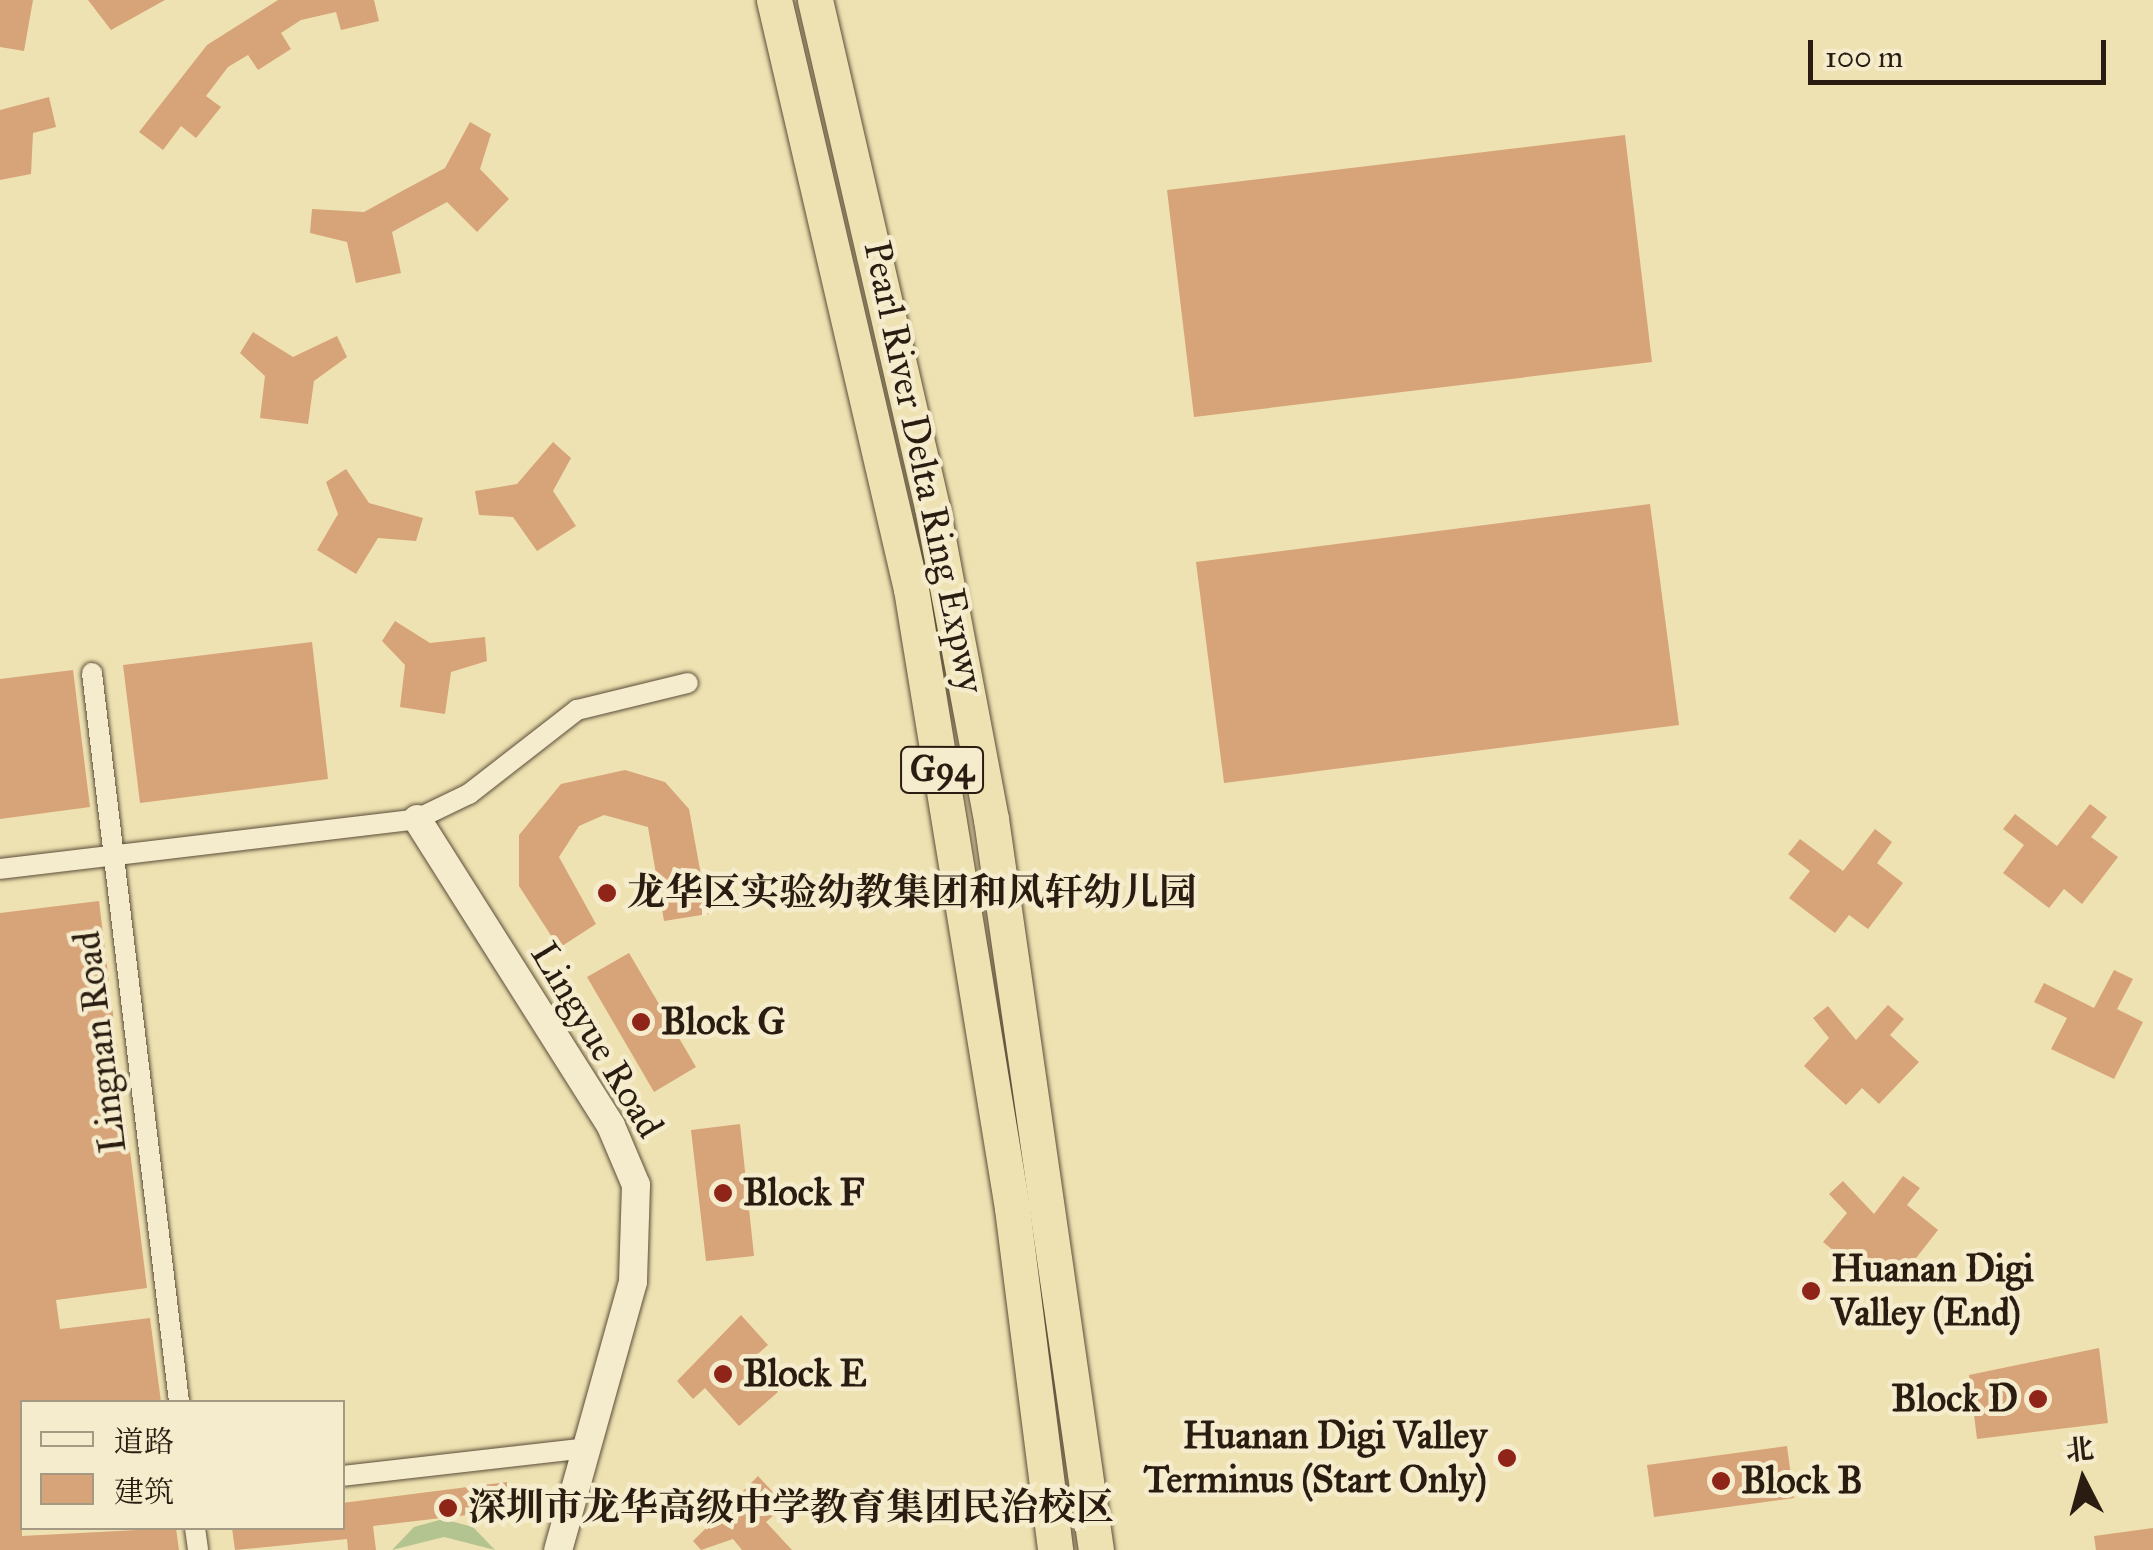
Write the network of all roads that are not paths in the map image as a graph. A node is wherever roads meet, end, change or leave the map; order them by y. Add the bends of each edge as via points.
1 (816, 0) edge
2 (775, 5) edge
3 (92, 673) dead end
4 (688, 683) dead end
5 (417, 819) junction
6 (112, 852) junction
7 (0, 869) edge
8 (180, 1400) edge
9 (587, 1448) junction
10 (345, 1476) edge
11 (558, 1550) edge
12 (1055, 1550) edge
13 (1096, 1550) edge

1 - 13 highway, Pearl River Delta Ring Expwy / G94 via 932,508 991,820
2 - 12 highway, Pearl River Delta Ring Expwy / G94 via 911,588 1012,1208
3 - 6 street, Lingnan Road
4 - 5 street via 577,710 469,794
5 - 6 street
5 - 9 street, Lingyue Road via 611,1126 636,1185 640,1252
6 - 7 street
6 - 8 street, Lingnan Road
9 - 10 street
9 - 11 street, Lingyue Road

